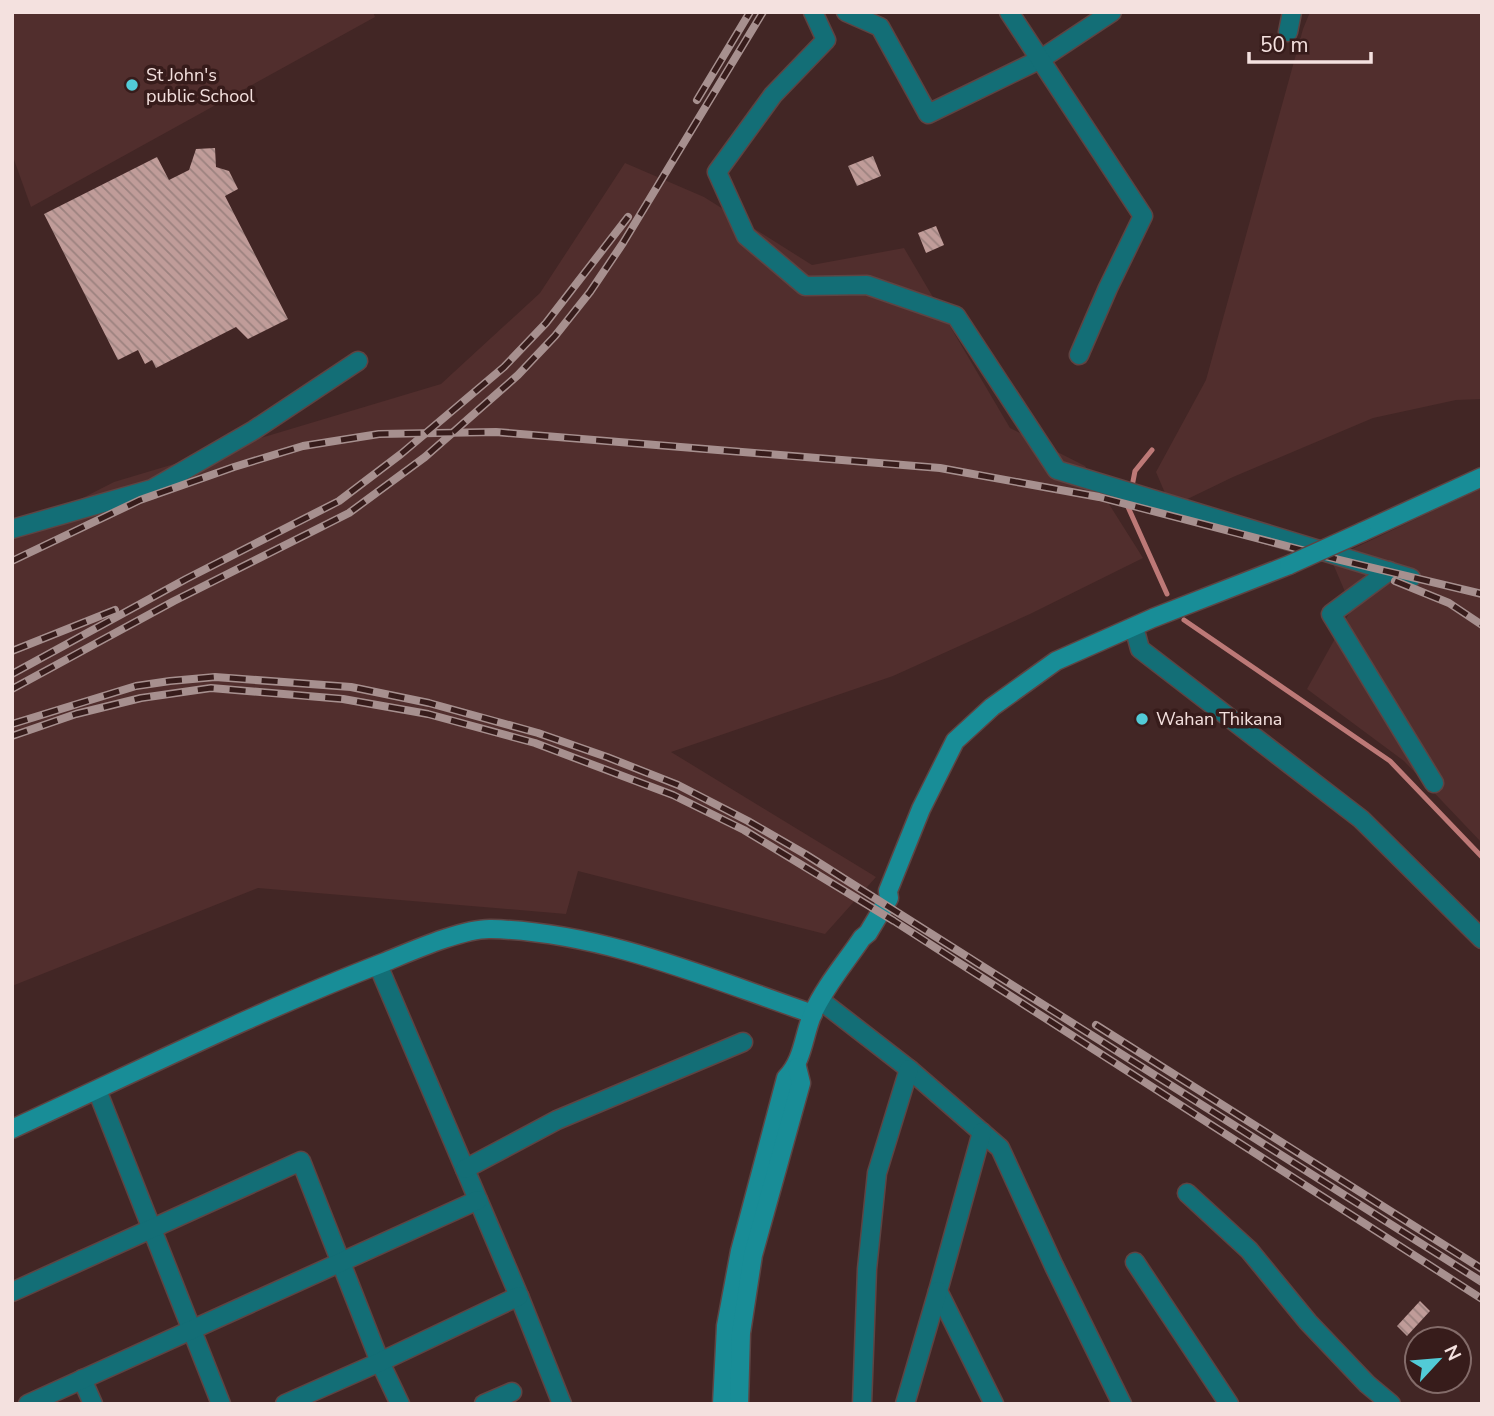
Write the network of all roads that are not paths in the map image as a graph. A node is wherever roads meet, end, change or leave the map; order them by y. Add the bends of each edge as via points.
1 (813, 12) edge
2 (846, 12) edge
3 (1009, 12) edge
4 (1112, 12) edge
5 (1292, 12) edge
6 (1287, 33) dead end
7 (1041, 59) junction
8 (1079, 355) dead end
9 (358, 361) dead end
10 (1482, 477) edge
11 (12, 529) edge
12 (1389, 571) junction
13 (1411, 578) dead end
14 (1134, 627) junction
15 (1434, 783) dead end
16 (1482, 939) edge
17 (378, 965) junction
18 (816, 1007) junction
19 (743, 1042) dead end
20 (797, 1067) junction
21 (909, 1069) junction
22 (97, 1090) junction
23 (12, 1129) edge
24 (982, 1132) junction
25 (464, 1169) junction
26 (1186, 1193) dead end
27 (478, 1200) junction
28 (152, 1229) junction
29 (340, 1262) junction
30 (1135, 1262) dead end
31 (938, 1291) junction
32 (12, 1292) edge
33 (519, 1296) junction
34 (191, 1329) junction
35 (380, 1362) junction
36 (82, 1379) junction
37 (512, 1392) dead end
38 (28, 1404) edge
39 (93, 1404) edge
40 (221, 1404) edge
41 (285, 1404) edge
42 (400, 1404) edge
43 (484, 1404) edge
44 (562, 1404) edge
45 (722, 1404) edge
46 (739, 1404) edge
47 (862, 1404) edge
48 (905, 1404) edge
49 (993, 1404) edge
50 (1122, 1404) edge
51 (1229, 1404) edge
52 (1391, 1404) edge

1 - 12 street via 826,40 773,95 717,172 746,236 806,286 867,285 956,316 1057,470
2 - 7 street via 880,27 928,114
3 - 7 street
4 - 7 street
5 - 6 street
7 - 8 street via 1143,216
9 - 11 street via 254,430 152,489
10 - 14 main road, bridge via 1289,565
12 - 13 street
12 - 15 street via 1331,614
14 - 16 street via 1140,649 1361,819
14 - 18 main road via 1056,661 992,707 956,741 921,809 889,898
17 - 18 main road via 436,942 488,929 558,935
17 - 22 main road
17 - 25 street
18 - 20 main road
18 - 21 street
19 - 25 street via 557,1119
20 - 45 main road via 786,1078 740,1251 726,1326
20 - 46 main road via 801,1083 753,1255 741,1333
21 - 24 street
21 - 47 street via 877,1173 867,1269
22 - 23 main road
22 - 28 street
24 - 31 street
24 - 50 street via 1000,1148
25 - 27 street
26 - 52 street via 1249,1250 1308,1322
27 - 29 street
27 - 33 street
28 - 29 street via 301,1161
28 - 32 street
28 - 34 street
29 - 34 street
29 - 35 street
30 - 51 street
31 - 48 street
31 - 49 street
33 - 35 street
33 - 44 street
34 - 36 street
34 - 40 street
35 - 41 street
35 - 42 street
36 - 38 street
36 - 39 street
37 - 43 street

